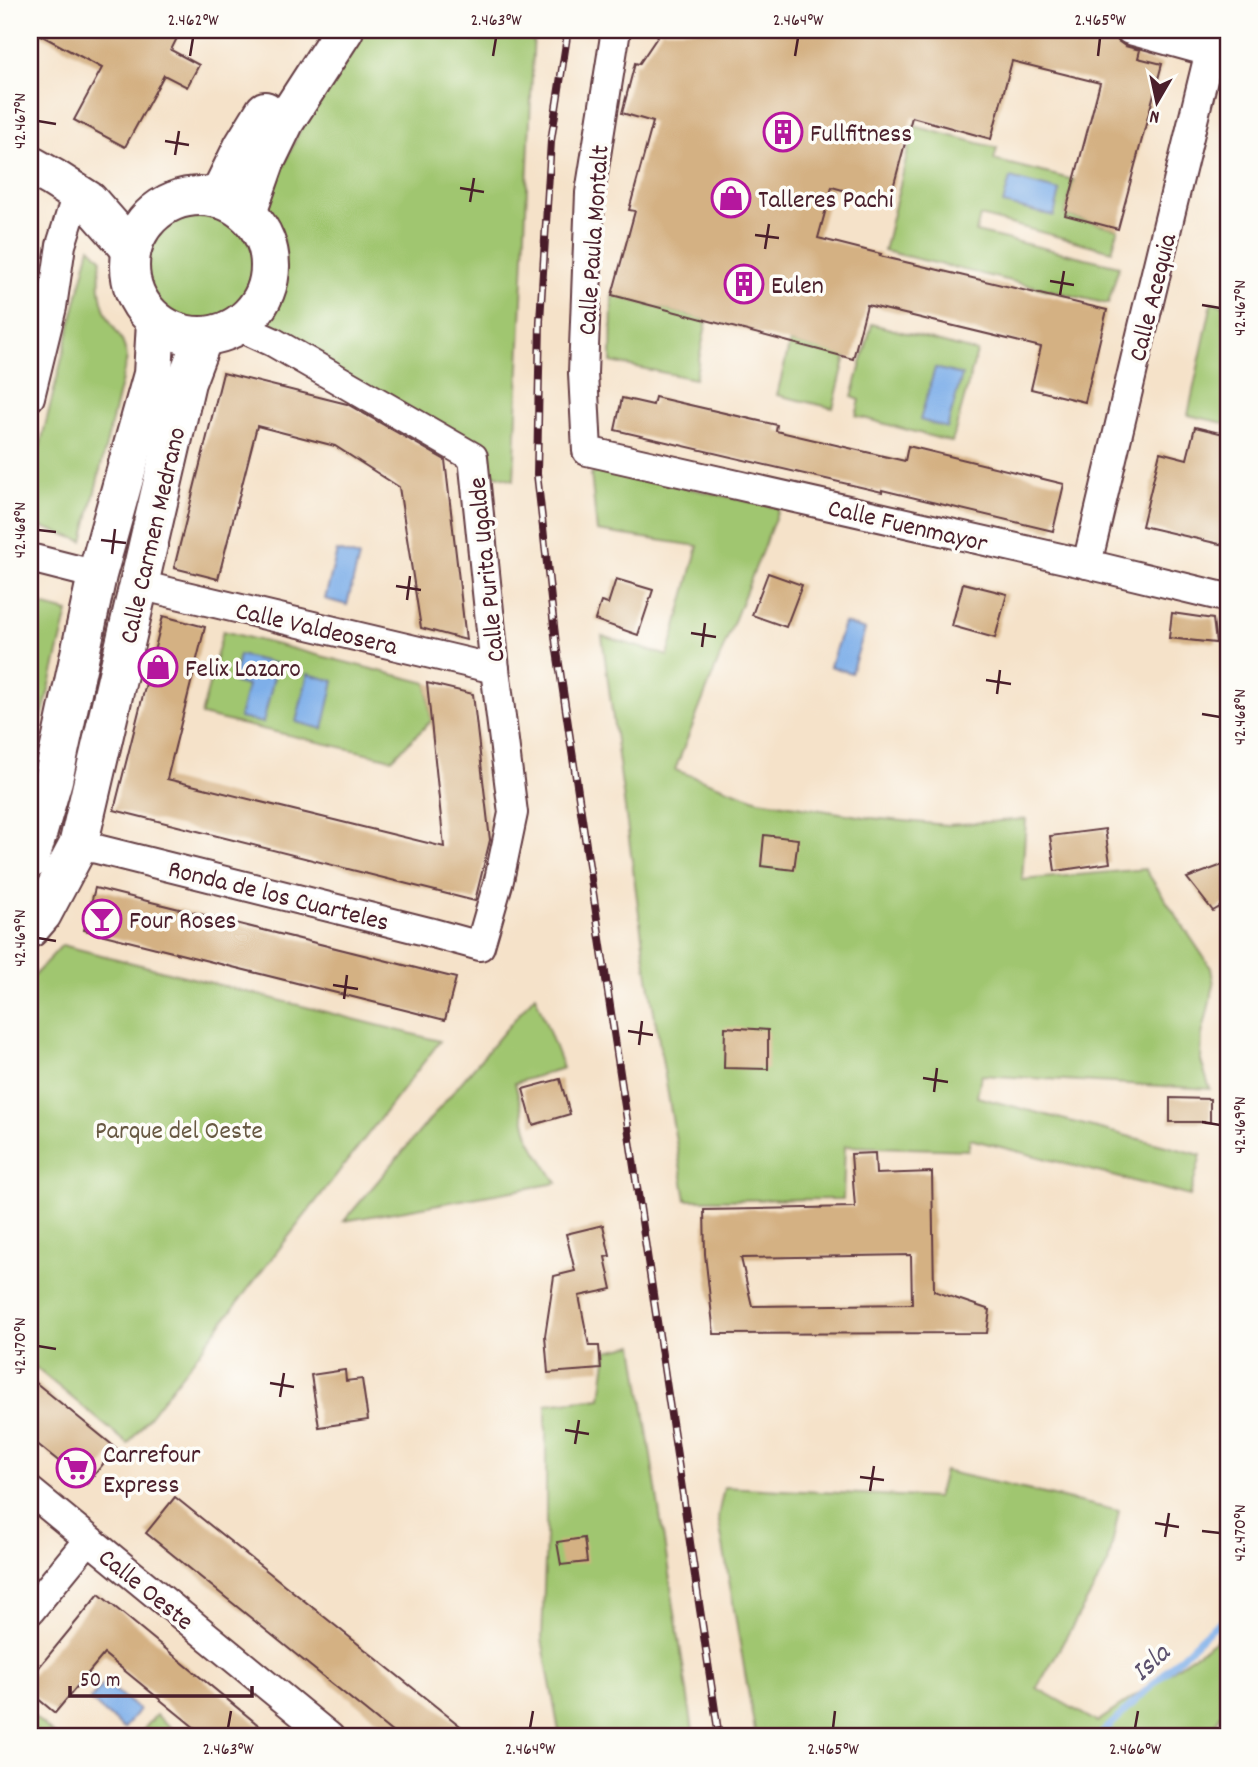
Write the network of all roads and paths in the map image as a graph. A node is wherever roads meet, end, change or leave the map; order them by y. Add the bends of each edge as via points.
1 (317, 30) edge
2 (344, 30) edge
3 (616, 30) edge
4 (1130, 30) edge
5 (1213, 41) edge
6 (30, 165) edge
7 (83, 198) junction
8 (232, 206) junction
9 (161, 208) junction
10 (131, 249) junction
11 (41, 305) edge
12 (156, 322) junction
13 (220, 331) junction
14 (30, 397) edge
15 (587, 451) joint
16 (30, 558) edge
17 (1087, 565) junction
18 (97, 575) junction
19 (139, 586) junction
20 (1228, 598) edge
21 (495, 669) junction
22 (32, 841) edge
23 (78, 846) junction
24 (30, 928) edge
25 (480, 946) joint
26 (30, 1491) edge
27 (88, 1540) junction
28 (30, 1611) edge
29 (330, 1737) edge

1 - 8 main road via 243,147
2 - 8 main road via 285,121 265,162
3 - 15 street, Calle Paula Montalt via 590,193 583,373
4 - 5 street
5 - 17 street, Calle Acequia
6 - 7 main road
7 - 9 main road via 119,209
7 - 10 main road
7 - 11 street
8 - 9 main road via 195,196
8 - 13 main road via 261,230 269,250 270,272 254,312
9 - 10 main road via 138,228
10 - 12 main road via 133,289
11 - 14 street
12 - 13 main road via 178,334
12 - 18 main road, Calle Carmen Medrano via 153,374
13 - 19 main road, Calle Carmen Medrano via 186,382
13 - 21 street, Calle Purita Ugalde via 273,342 473,457
15 - 17 street, Calle Fuenmayor
16 - 18 street
17 - 20 street, Calle Fuenmayor
18 - 22 main road, Calle Carmen Medrano via 53,780
19 - 21 street, Calle Valdeosera
19 - 23 main road, Calle Carmen Medrano
21 - 25 street, Calle Purita Ugalde via 513,813
23 - 24 main road, Calle Carmen Medrano
23 - 25 street, Ronda de los Cuarteles
26 - 27 street, Calle Oeste
27 - 28 street
27 - 29 street, Calle Oeste

